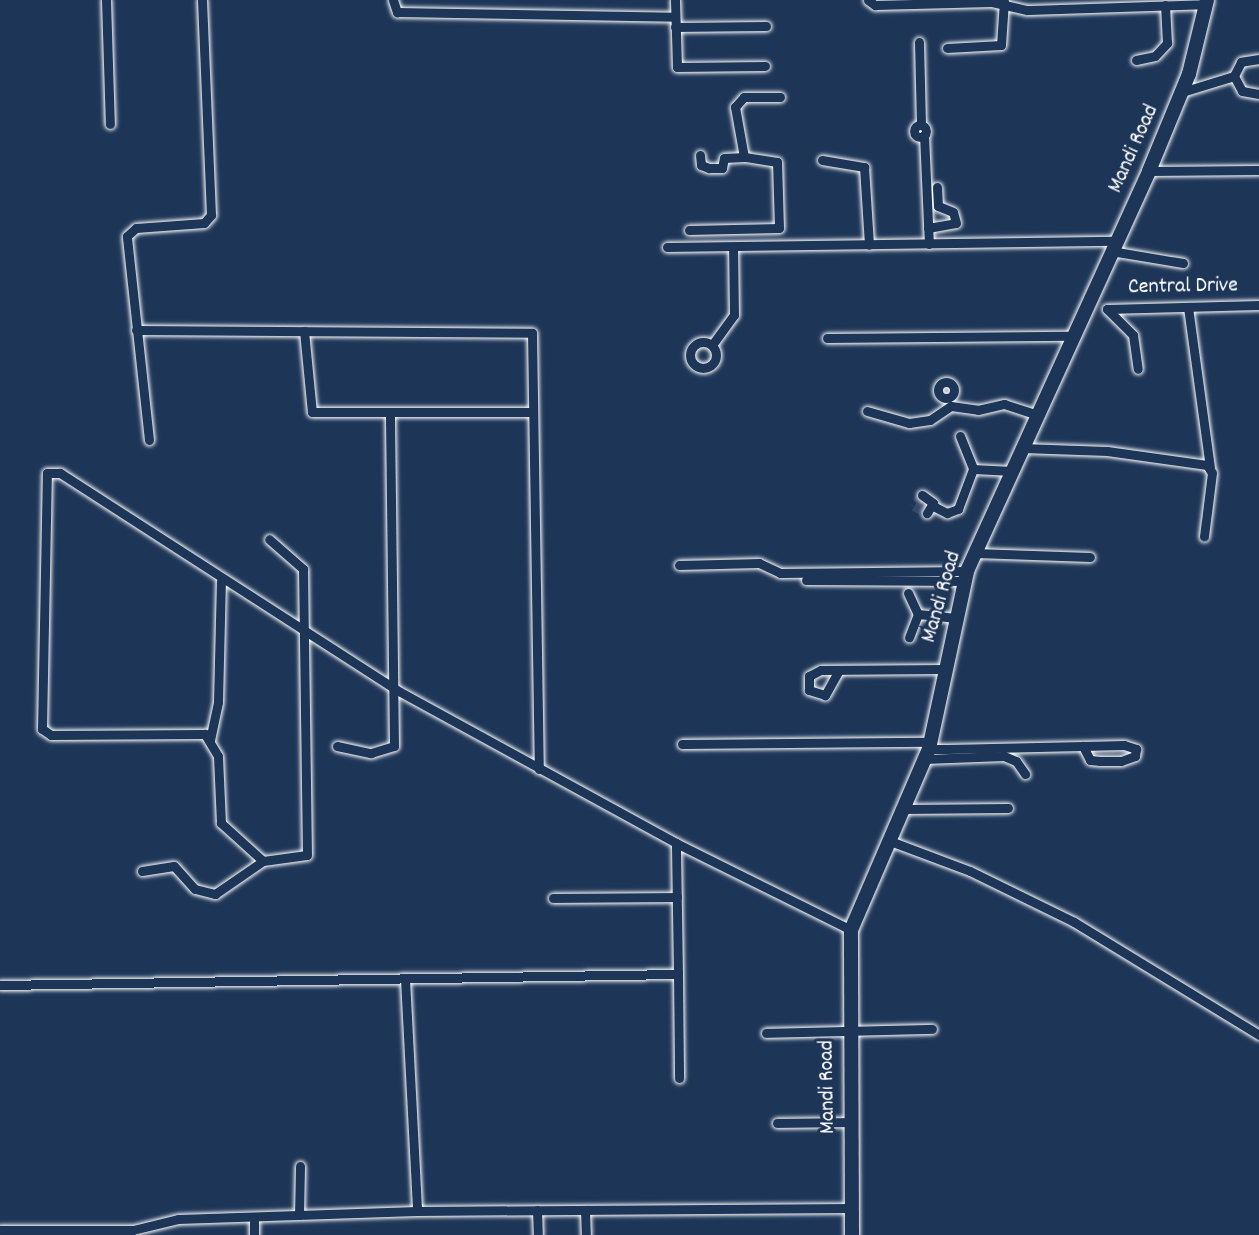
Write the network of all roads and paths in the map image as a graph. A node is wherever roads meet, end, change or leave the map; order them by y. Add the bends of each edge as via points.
1 (106, 0) edge
2 (202, 0) edge
3 (393, 0) edge
4 (675, 0) edge
5 (868, 0) edge
6 (1207, 2) edge
7 (1004, 3) edge
8 (1165, 5) junction
9 (675, 22) junction
10 (766, 26) dead end
11 (919, 42) dead end
12 (947, 48) dead end
13 (1259, 59) edge
14 (1136, 60) dead end
15 (765, 66) dead end
16 (1234, 76) junction
17 (1182, 92) junction
18 (1259, 93) edge
19 (780, 97) dead end
20 (110, 124) dead end
21 (700, 155) dead end
22 (744, 157) junction
23 (822, 160) dead end
24 (1149, 171) junction
25 (1259, 171) edge
26 (937, 187) dead end
27 (928, 228) junction
28 (689, 230) dead end
29 (713, 230) junction
30 (929, 244) junction
31 (869, 245) junction
32 (1113, 246) junction
33 (667, 247) dead end
34 (713, 247) junction
35 (733, 247) junction
36 (1183, 263) dead end
37 (1259, 305) edge
38 (1188, 308) junction
39 (135, 330) junction
40 (304, 331) junction
41 (1072, 336) junction
42 (827, 338) dead end
43 (712, 345) dead end
44 (1138, 369) dead end
45 (867, 411) dead end
46 (533, 412) junction
47 (1038, 415) junction
48 (390, 416) junction
49 (960, 436) dead end
50 (149, 440) dead end
51 (1022, 448) junction
52 (1210, 467) junction
53 (974, 469) junction
54 (1012, 471) junction
55 (922, 495) dead end
56 (1204, 536) dead end
57 (268, 539) dead end
58 (975, 554) junction
59 (1090, 557) dead end
60 (679, 565) dead end
61 (966, 576) junction
62 (806, 580) dead end
63 (220, 581) junction
64 (908, 593) dead end
65 (918, 614) junction
66 (956, 618) junction
67 (304, 627) junction
68 (909, 637) dead end
69 (944, 669) junction
70 (839, 670) dead end
71 (394, 689) junction
72 (210, 740) junction
73 (682, 744) dead end
74 (337, 746) dead end
75 (1083, 746) junction
76 (928, 750) junction
77 (539, 769) junction
78 (1025, 774) dead end
79 (1008, 808) dead end
80 (904, 809) junction
81 (891, 842) junction
82 (676, 843) junction
83 (263, 861) junction
84 (142, 871) dead end
85 (677, 897) junction
86 (553, 898) dead end
87 (851, 930) junction
88 (678, 974) junction
89 (405, 979) junction
90 (0, 985) edge
91 (932, 1029) dead end
92 (848, 1032) junction
93 (766, 1033) dead end
94 (1259, 1035) edge
95 (679, 1078) dead end
96 (850, 1122) junction
97 (777, 1123) dead end
98 (300, 1166) dead end
99 (851, 1208) junction
100 (537, 1210) junction
101 (585, 1210) junction
102 (417, 1211) junction
103 (299, 1215) junction
104 (254, 1219) junction
105 (0, 1230) edge
106 (62, 1232) edge
107 (254, 1235) edge
108 (538, 1235) edge
109 (586, 1235) edge
110 (852, 1235) edge

1 - 20 street
2 - 39 street via 211,215 204,224 130,231
3 - 9 street via 397,12
4 - 9 street
5 - 7 street via 875,5
6 - 8 street
6 - 17 street, Mandi Road
7 - 8 street via 1028,10
7 - 12 street via 1001,45
8 - 14 street via 1167,43 1155,56
9 - 10 street
9 - 15 street via 677,67
11 - 27 street
13 - 16 street via 1241,62
16 - 17 street
16 - 18 street via 1242,91
17 - 24 street, Mandi Road
19 - 22 street via 744,97 736,103
21 - 22 street via 701,165 710,168 722,168 724,158
22 - 29 street via 777,162 779,228
23 - 31 street via 864,167
24 - 25 street
24 - 32 street, Mandi Road
26 - 27 street via 938,206 953,212 956,223
27 - 30 street
28 - 29 street
29 - 34 street
30 - 31 street
30 - 32 street
31 - 35 street
32 - 36 street
32 - 41 street, Mandi Road
33 - 34 street
34 - 35 street
35 - 43 street via 734,315
37 - 38 street, Central Drive
38 - 44 street, Central Drive via 1107,309 1133,335
38 - 52 street
39 - 40 street
39 - 50 street
40 - 46 street via 531,331
40 - 48 street via 310,411
41 - 42 street
41 - 47 street, Mandi Road
45 - 47 street via 909,423 930,420 950,401 978,410 1004,404
46 - 48 street
46 - 77 street
47 - 51 street, Mandi Road
48 - 71 street
49 - 53 street
51 - 52 street via 1120,452
51 - 54 street, Mandi Road
52 - 56 street
53 - 54 street
53 - 55 street via 958,509 948,513 930,509
54 - 58 street, Mandi Road
57 - 67 street via 302,567
58 - 59 street
58 - 61 street, Mandi Road
60 - 61 street via 759,563 780,573
61 - 62 street
61 - 66 street, Mandi Road
63 - 67 street
63 - 72 street via 218,702
63 - 72 street via 60,473 46,475 42,729 51,735 190,732
64 - 65 street
65 - 66 street
65 - 68 street
66 - 69 street, Mandi Road
67 - 71 street
67 - 83 street via 308,852 303,858
69 - 70 street
69 - 76 street, Mandi Road
71 - 74 street via 392,750 371,753
71 - 77 street
72 - 83 street via 218,756 221,823
73 - 76 street
75 - 75 street via 1131,746 1135,756 1090,760
75 - 76 street
76 - 78 street via 1004,756 1016,761
76 - 80 street, Mandi Road
77 - 82 street
79 - 80 street
80 - 81 street, Mandi Road
81 - 87 street, Mandi Road
81 - 94 street via 961,867 1074,922
82 - 85 street
82 - 87 street
83 - 84 street via 215,894 195,889 174,866
85 - 86 street
85 - 88 street
87 - 92 street, Mandi Road
88 - 89 street
88 - 95 street
89 - 90 street
89 - 102 street
91 - 92 street
92 - 93 street
92 - 96 street, Mandi Road
96 - 97 street
96 - 99 street, Mandi Road
98 - 103 street
99 - 101 street
99 - 110 street, Mandi Road
100 - 101 street
100 - 102 street
100 - 108 street
101 - 109 street
102 - 103 street
103 - 104 street
104 - 106 street via 178,1219 133,1230
104 - 107 street
105 - 106 street

